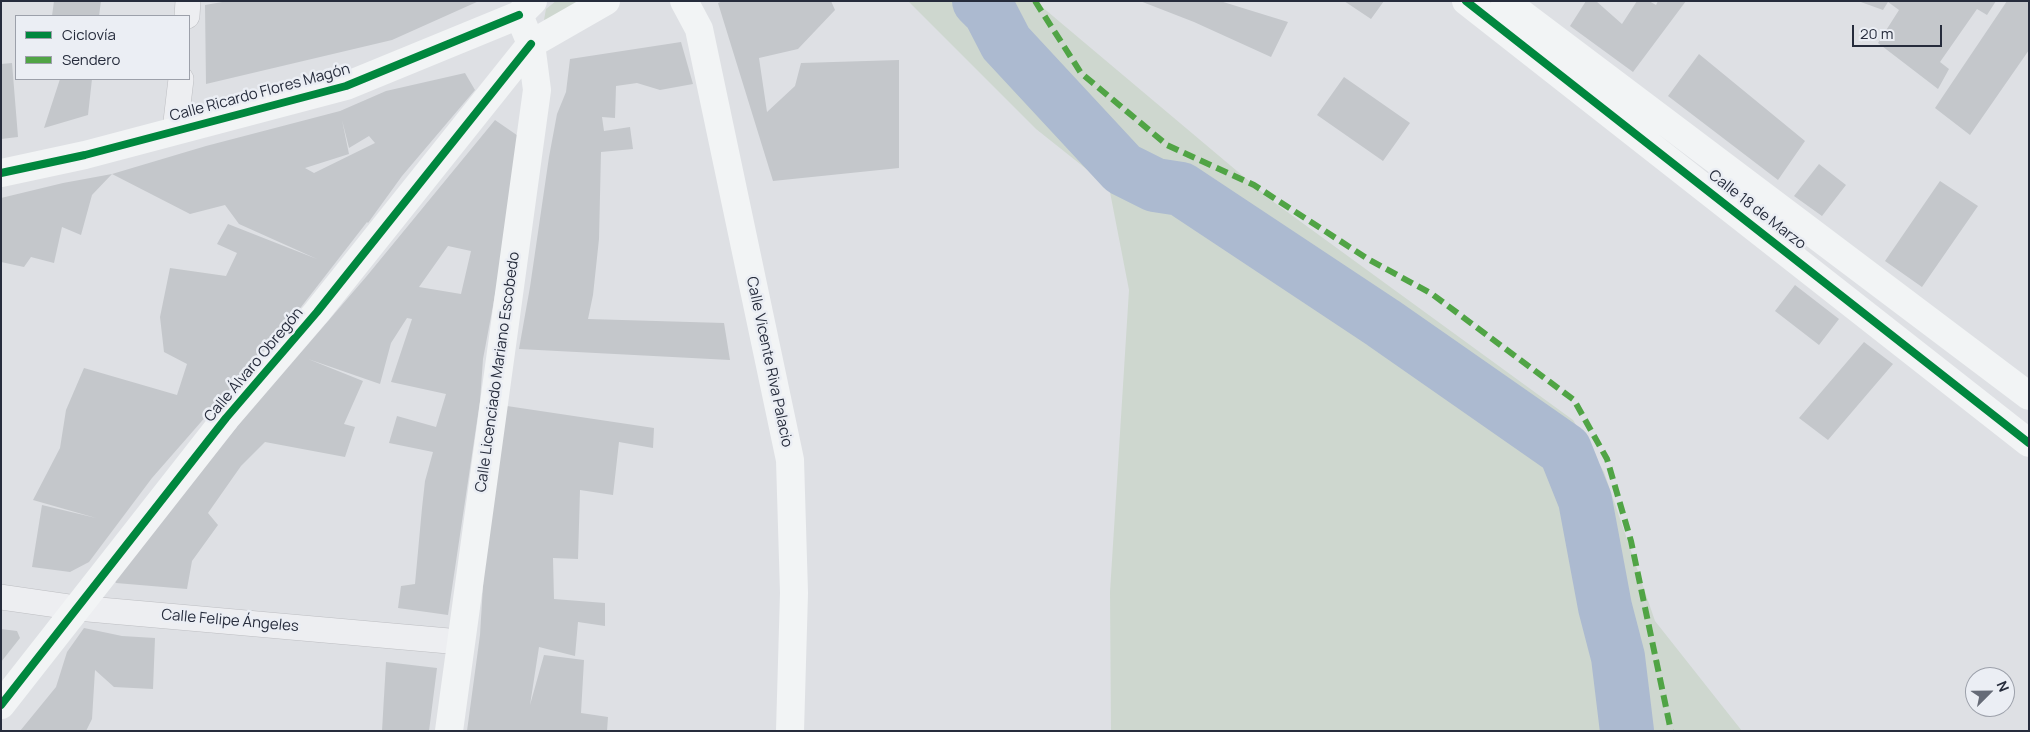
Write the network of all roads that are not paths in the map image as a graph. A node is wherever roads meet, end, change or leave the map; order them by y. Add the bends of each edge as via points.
1 (188, 1) edge
2 (606, 1) edge
3 (684, 1) edge
4 (1466, 1) edge
5 (1505, 1) edge
6 (526, 8) edge
7 (187, 15) edge
8 (531, 44) junction
9 (181, 80) edge
10 (175, 130) junction
11 (1, 172) edge
12 (2029, 396) edge
13 (2029, 443) edge
14 (1, 597) edge
15 (77, 608) junction
16 (460, 642) junction
17 (1, 705) edge
18 (449, 731) edge
19 (790, 731) edge

1 - 7 street
2 - 8 street, Calle Álvaro Obregón
3 - 19 street, Calle Vicente Riva Palacio via 699,29 790,460 794,593
4 - 13 street, Calle 18 de Marzo
5 - 12 street, Calle 18 de Marzo
6 - 8 street, Calle Licenciado Mariano Escobedo
6 - 10 street, Calle Ricardo Flores Magón via 346,86
8 - 15 street, Calle Álvaro Obregón via 317,312 226,418
8 - 16 street, Calle Licenciado Mariano Escobedo via 537,90
9 - 10 street
10 - 11 street, Calle Ricardo Flores Magón via 85,155
14 - 15 street, Calle Felipe Ángeles
15 - 16 street, Calle Felipe Ángeles
15 - 17 street, Calle Álvaro Obregón
16 - 18 street, Calle Licenciado Mariano Escobedo

